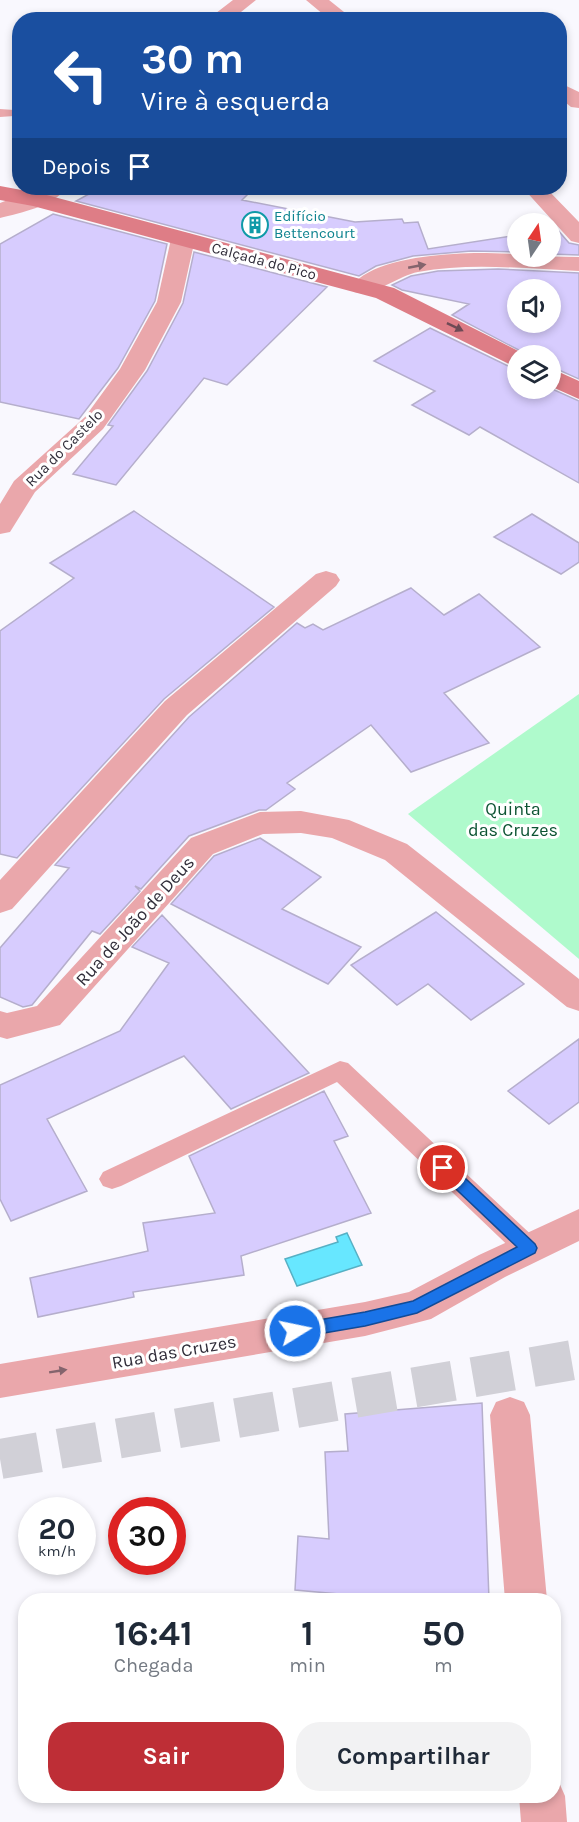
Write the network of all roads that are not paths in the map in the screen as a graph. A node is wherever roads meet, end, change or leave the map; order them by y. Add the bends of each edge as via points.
1 (246, 0) edge
2 (316, 0) edge
3 (229, 12) edge
4 (333, 12) edge
5 (0, 193) edge
6 (43, 195) edge
7 (541, 195) edge
8 (35, 199) junction
9 (0, 211) edge
10 (579, 236) edge
11 (183, 239) junction
12 (579, 264) edge
13 (363, 287) junction
14 (507, 354) edge
15 (561, 382) edge
16 (579, 391) edge
17 (0, 526) edge
18 (326, 580) dead end
19 (0, 901) edge
20 (579, 998) edge
21 (0, 1024) edge
22 (112, 1179) dead end
23 (579, 1224) edge
24 (529, 1248) junction
25 (0, 1381) edge
26 (510, 1415) dead end
27 (525, 1593) edge
28 (543, 1803) edge
29 (544, 1822) edge

1 - 3 street
2 - 4 street
5 - 8 street, Calçada do Pico
6 - 8 street
7 - 10 street
8 - 9 street
8 - 11 street, Calçada do Pico
11 - 13 street, Calçada do Pico
11 - 17 street, Rua do Castelo via 169,302 132,370 94,423 24,487
13 -> 12 street via 394,271 438,262
13 -> 14 street, Calçada do Pico via 385,293
15 - 16 street
18 - 19 street via 176,708
20 - 21 street, Rua de João de Deus via 396,852 338,828 301,822 260,823 202,846 48,1016 7,1026
22 - 24 lane via 340,1071
23 - 24 street, Rua das Cruzes
25 -> 24 street, Rua das Cruzes via 417,1307
26 - 27 street
28 - 29 street

